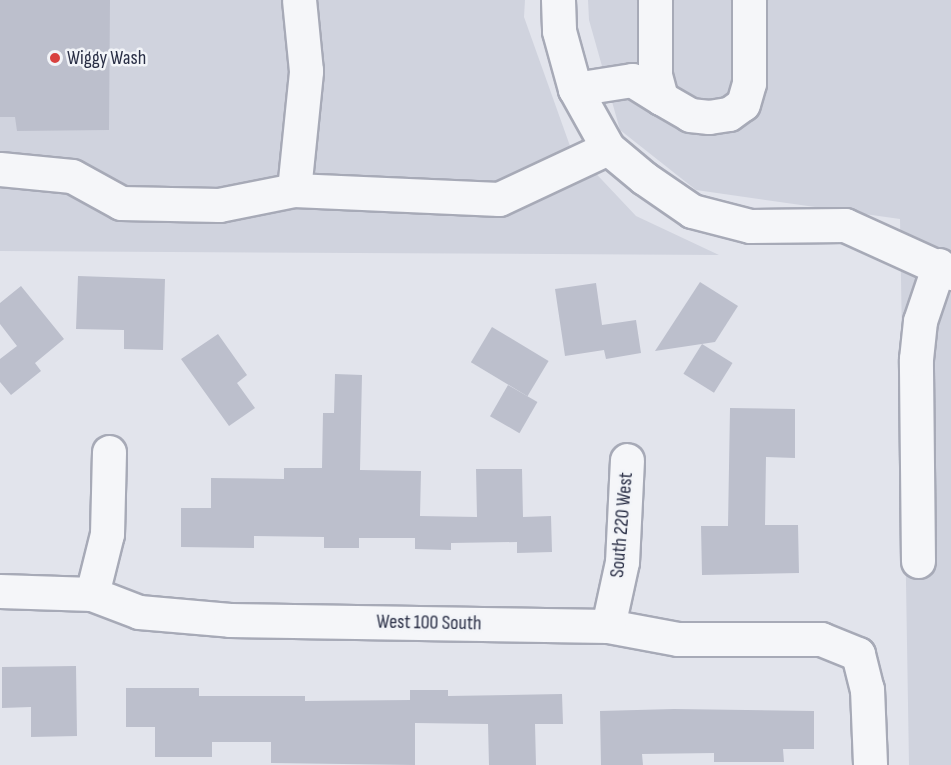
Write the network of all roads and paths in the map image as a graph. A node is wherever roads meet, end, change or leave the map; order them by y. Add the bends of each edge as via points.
1 (299, 0) edge
2 (558, 0) edge
3 (655, 0) edge
4 (749, 0) edge
5 (575, 89) junction
6 (662, 98) junction
7 (608, 148) junction
8 (0, 169) edge
9 (294, 189) junction
10 (945, 269) edge
11 (109, 453) dead end
12 (627, 460) dead end
13 (918, 561) dead end
14 (0, 591) edge
15 (93, 594) junction
16 (608, 626) junction
17 (870, 765) edge

1 - 9 street via 306,71
2 - 5 street via 559,31
3 - 6 street via 655,75
4 - 6 street via 749,83 743,104 729,114 709,117 690,115
5 - 6 street via 632,80
5 - 7 street
7 - 9 street via 499,199
7 - 10 street via 693,211 750,226 845,225
8 - 9 street via 72,176 121,203 219,205
10 - 13 street via 920,321 916,358
11 - 15 street via 107,534
12 - 16 street, South 220 West via 622,562
14 - 15 street, West 100 South
15 - 16 street, West 100 South via 139,612 230,620
16 - 17 street, West 100 South via 678,639 821,639 858,654 867,689

